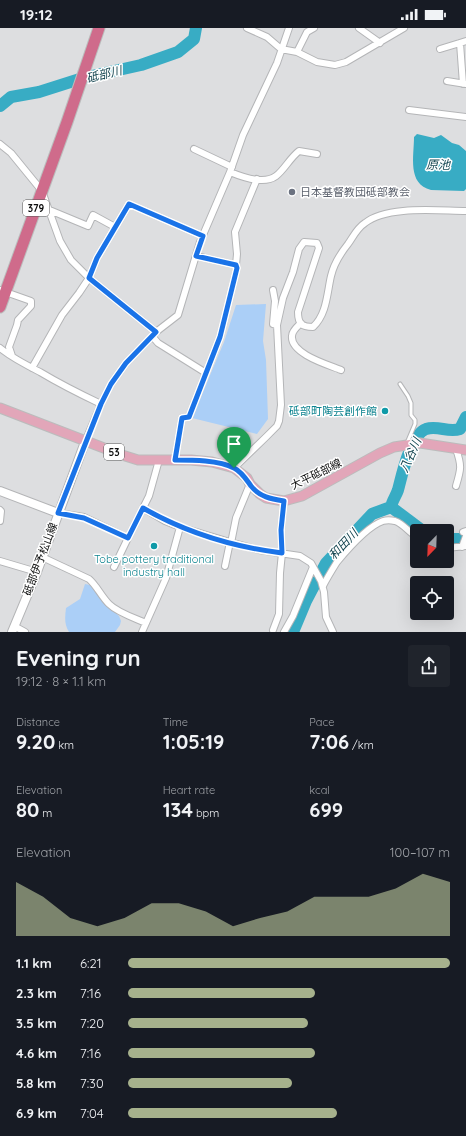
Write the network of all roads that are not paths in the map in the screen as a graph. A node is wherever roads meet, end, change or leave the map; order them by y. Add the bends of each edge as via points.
1 (99, 28) edge
2 (247, 28) edge
3 (289, 28) edge
4 (314, 28) edge
5 (359, 28) edge
6 (404, 28) edge
7 (463, 42) edge
8 (380, 43) junction
9 (281, 49) junction
10 (440, 49) dead end
11 (297, 52) junction
12 (446, 81) dead end
13 (464, 84) edge
14 (409, 110) dead end
15 (466, 116) edge
16 (0, 144) edge
17 (194, 149) dead end
18 (317, 154) dead end
19 (231, 170) junction
20 (257, 179) junction
21 (42, 191) junction
22 (48, 209) junction
23 (466, 211) edge
24 (115, 227) junction
25 (203, 236) junction
26 (196, 256) junction
27 (236, 265) junction
28 (89, 278) junction
29 (273, 290) dead end
30 (3, 291) edge
31 (0, 307) edge
32 (300, 323) junction
33 (277, 325) junction
34 (154, 334) junction
35 (0, 348) edge
36 (12, 356) junction
37 (32, 368) junction
38 (341, 370) dead end
39 (206, 373) junction
40 (400, 384) dead end
41 (101, 404) junction
42 (0, 408) edge
43 (85, 442) junction
44 (408, 444) junction
45 (456, 449) junction
46 (466, 450) edge
47 (159, 460) junction
48 (175, 460) junction
49 (234, 468) junction
50 (250, 484) junction
51 (456, 486) dead end
52 (0, 491) edge
53 (284, 501) junction
54 (143, 508) junction
55 (0, 510) edge
56 (58, 513) junction
57 (0, 521) edge
58 (180, 527) junction
59 (410, 533) edge
60 (465, 533) edge
61 (128, 538) junction
62 (230, 542) junction
63 (464, 546) edge
64 (454, 547) edge
65 (282, 553) junction
66 (42, 557) junction
67 (0, 561) edge
68 (225, 566) dead end
69 (114, 567) dead end
70 (314, 569) junction
71 (37, 572) junction
72 (322, 584) junction
73 (146, 623) junction
74 (13, 629) edge
75 (273, 630) dead end
76 (25, 632) edge
77 (142, 632) edge
78 (284, 632) edge
79 (333, 632) edge

1 - 21 highway, 379
2 - 9 street via 267,37
3 - 9 street
4 - 11 street via 307,32
5 - 8 street
6 - 8 street
7 - 10 street
7 - 13 street
8 - 11 street via 346,62 335,65 317,62
9 - 11 street
9 - 19 street via 243,135
12 - 13 street
14 - 15 street
16 - 21 street via 11,153
17 - 19 street
18 - 20 street via 299,151 275,177
19 - 20 street via 244,177
19 - 25 street
20 - 27 street via 235,232
21 - 22 street
21 - 30 highway, 379
22 - 24 street via 88,226 93,215
22 - 28 street via 60,241 71,260
23 - 32 street via 400,211 365,222 334,264 328,296 318,322 313,327
24 - 25 street via 129,204
24 - 28 street
25 - 26 street
26 - 27 street
26 - 34 street via 178,315
27 - 39 street via 220,337
28 - 34 street
28 - 37 street via 62,315
29 - 33 street via 273,324
30 - 31 highway, 379
30 - 36 street via 31,301 31,306 18,320 9,348
32 - 33 street via 298,312 319,248 317,244 310,242 304,242 299,249
32 - 38 street via 292,335 292,341 296,346 309,358
33 - 49 street via 281,405 279,420 277,426
34 - 39 street via 158,343
34 - 41 street via 126,363
35 - 36 street
36 - 37 street
37 - 41 street
39 - 48 street via 189,417 182,418
40 - 44 lane via 412,403 412,415 415,420
41 - 43 street
42 - 43 main road, 大平砥部線 / 53
43 - 47 main road, 大平砥部線 / 53 via 138,460
43 - 56 main road, 砥部伊予松山線
44 - 45 main road, 大平砥部線 / 53 via 443,445
44 - 53 main road, 大平砥部線 / 53 via 380,453 302,496
45 - 46 main road, 大平砥部線 / 53
45 - 51 street via 461,469
47 - 48 main road, 大平砥部線 / 53
47 - 54 street
48 - 49 main road, 大平砥部線 / 53 via 212,462
49 - 50 main road, 大平砥部線 / 53 via 247,478
50 - 53 main road, 大平砥部線 / 53 via 266,498
50 - 62 street via 236,518
52 - 56 main road
53 - 65 street
54 - 58 street
54 - 61 street
55 - 57 street
56 - 61 street via 84,518
56 - 66 main road, 砥部伊予松山線
58 - 62 street
58 - 73 street via 166,578
59 - 72 street via 395,521 382,521 353,545
60 - 63 street
61 - 69 street
62 - 65 street
62 - 68 street
63 - 64 street
65 - 70 street via 300,556 311,563
65 - 75 street via 279,614
66 - 71 main road, 砥部伊予松山線
66 - 73 street via 89,579 110,605
67 - 71 street
70 - 72 street
70 - 78 street
71 - 74 main road, 砥部伊予松山線
72 - 79 street via 326,617
73 - 77 street
74 - 76 street

